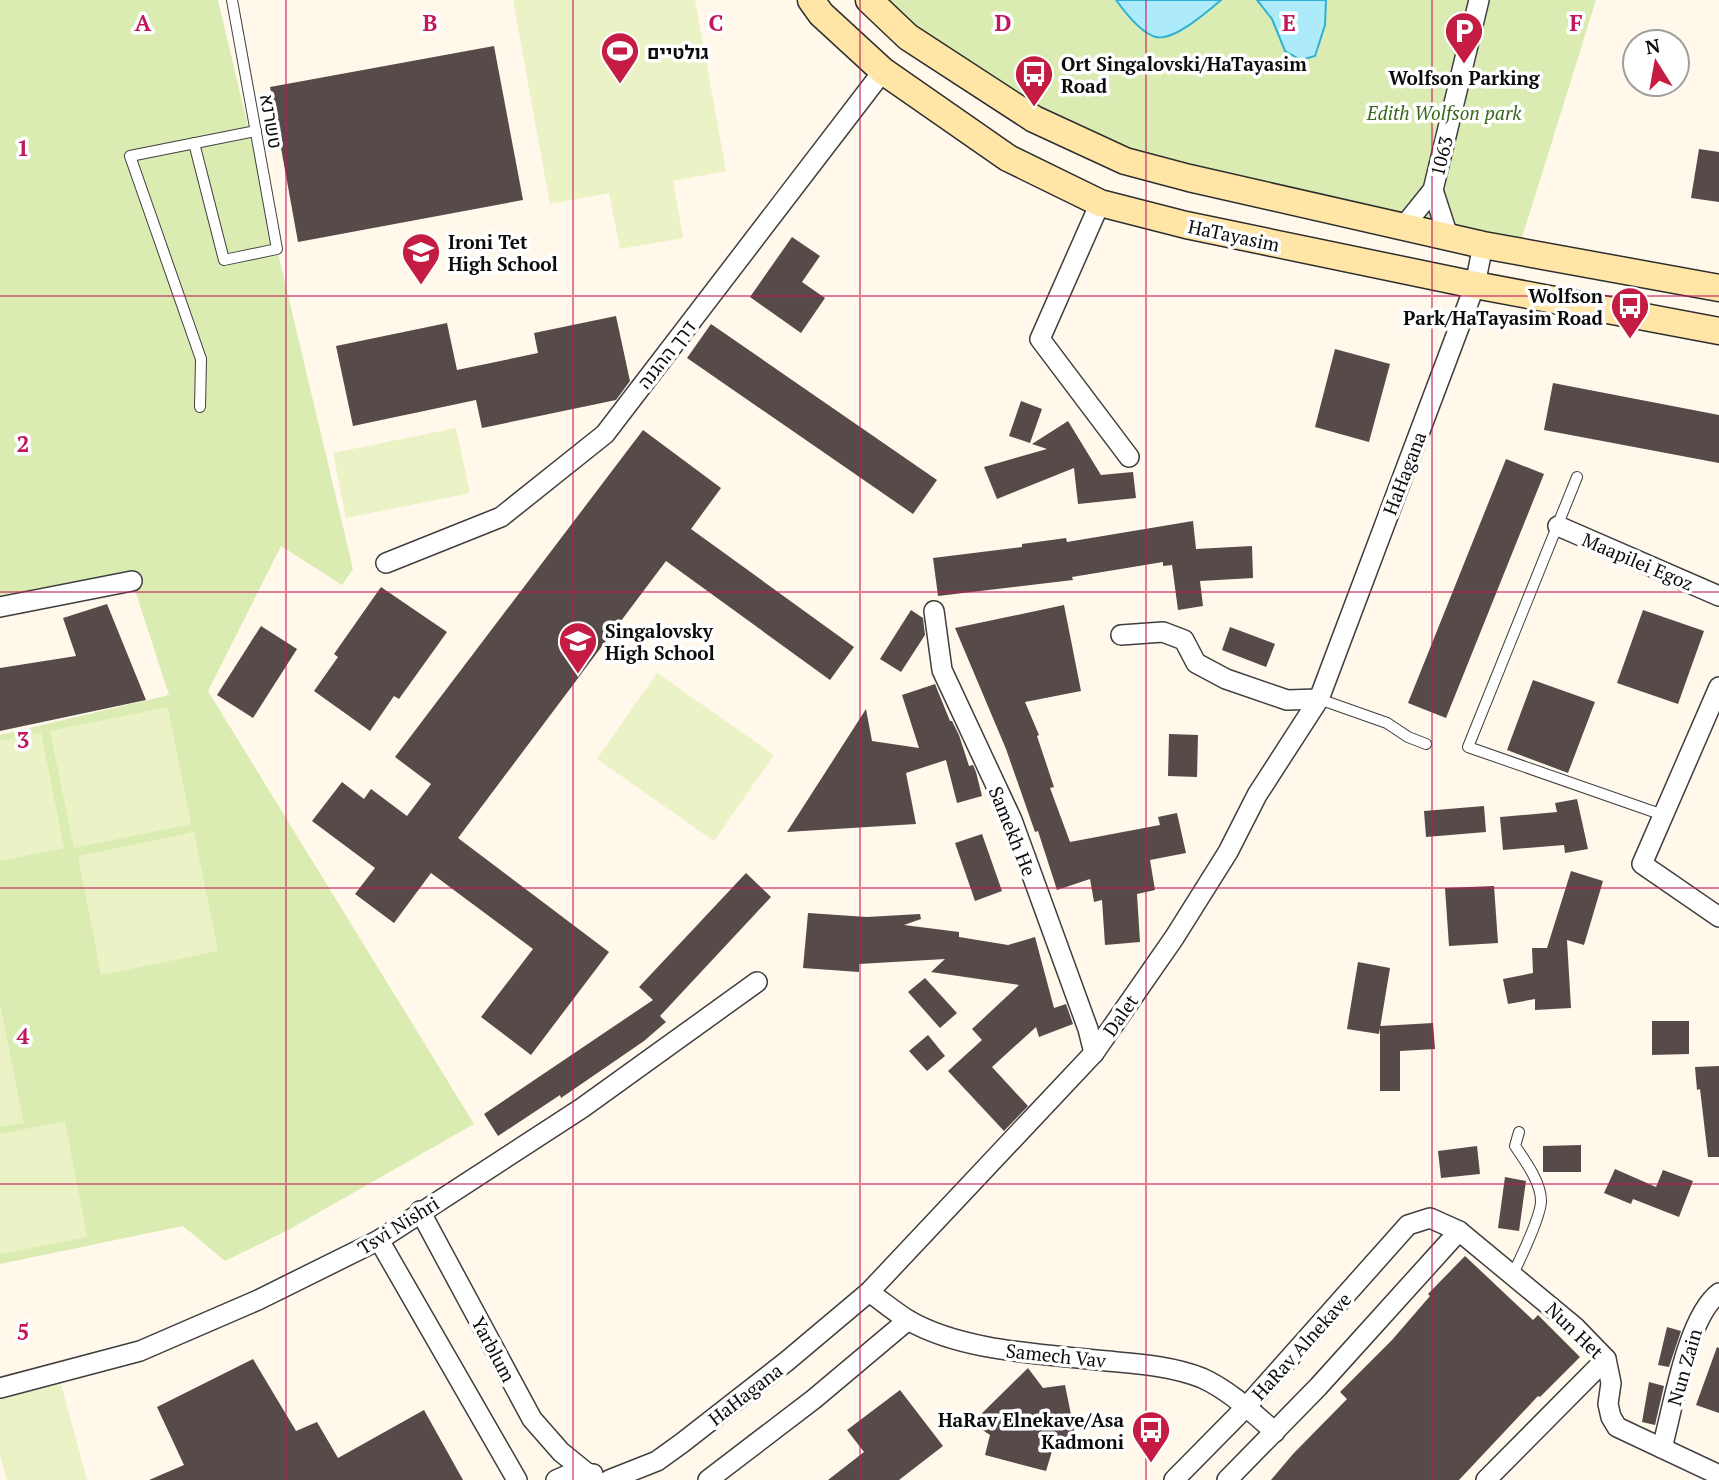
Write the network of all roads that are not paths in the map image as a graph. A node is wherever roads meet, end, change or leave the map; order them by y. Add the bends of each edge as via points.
1 (232, 0) edge
2 (811, 0) edge
3 (869, 0) edge
4 (1479, 0) edge
5 (883, 71) junction
6 (256, 131) junction
7 (194, 143) junction
8 (1433, 190) junction
9 (1100, 203) junction
10 (1404, 226) junction
11 (1448, 236) junction
12 (1483, 245) junction
13 (1475, 285) junction
14 (1719, 288) edge
15 (1719, 331) edge
16 (201, 407) dead end
17 (1129, 457) dead end
18 (1577, 477) dead end
19 (1558, 526) junction
20 (386, 563) dead end
21 (132, 581) dead end
22 (1719, 596) edge
23 (0, 607) edge
24 (934, 611) dead end
25 (1121, 635) dead end
26 (1719, 687) edge
27 (1319, 699) junction
28 (1426, 744) dead end
29 (1664, 815) junction
30 (1719, 917) edge
31 (757, 982) dead end
32 (1094, 1053) junction
33 (1519, 1132) dead end
34 (420, 1212) junction
35 (1430, 1218) joint
36 (1459, 1231) junction
37 (379, 1240) junction
38 (1513, 1274) junction
39 (869, 1292) junction
40 (1719, 1293) edge
41 (908, 1320) junction
42 (1606, 1359) junction
43 (0, 1388) edge
44 (1246, 1407) junction
45 (1275, 1432) junction
46 (1662, 1448) junction
47 (587, 1473) junction
48 (1719, 1475) edge
49 (517, 1480) edge
50 (556, 1480) edge
51 (608, 1480) edge
52 (708, 1480) edge
53 (1174, 1480) edge
54 (1227, 1480) edge
55 (1486, 1480) edge

1 - 6 lane, טשרנא
2 - 5 main road, HaTayasim
3 - 10 main road via 908,37 1034,119 1125,160
4 - 8 street, 1063
5 - 9 main road, HaTayasim via 1008,158
5 - 20 street, דרך ההגנה via 605,434 501,517
6 - 7 lane
6 - 7 lane, טשרנא via 277,249 224,260
7 - 16 lane via 130,156 201,359
8 - 10 street, 1063
8 - 11 street, 1063
9 - 13 main road, HaTayasim
9 - 17 street via 1040,339
10 - 11 main road
11 - 12 main road
12 - 13 street, HaHagana
12 - 14 main road
13 - 15 main road, HaTayasim
13 - 27 street, HaHagana
18 - 19 lane
19 - 22 street, Maapilei Egoz
19 - 29 lane via 1468,747
21 - 23 street
24 - 32 street, Samekh He via 942,670 1012,821
25 - 27 street via 1163,632 1184,640 1196,663 1226,679 1287,700
26 - 29 street
27 - 28 lane via 1387,723
27 - 32 street, Dalet via 1181,928
29 - 30 street via 1642,864
31 - 34 street, Tsvi Nishri via 582,1108
32 - 39 street, Dalet
33 - 38 lane via 1515,1146 1535,1179 1541,1201
34 - 37 street, Tsvi Nishri
34 - 47 street, Yarblum via 532,1419
35 - 36 street, Nun Het
35 - 44 street, HaRav Alnekave via 1408,1225
36 - 38 street, Nun Het
36 - 45 street, HaRav Alnekave
37 - 43 street, Tsvi Nishri via 140,1351
37 - 49 street
38 - 42 street, Nun Het
39 - 41 street, Samech Vav
39 - 51 street, HaHagana via 674,1449 657,1461
40 - 46 street, Nun Zain via 1698,1319 1690,1339
41 - 44 street, Samech Vav via 1000,1349 1171,1368 1204,1379
41 - 52 street
42 - 46 street, Nun Het via 1611,1383 1608,1404 1617,1427
42 - 55 street
44 - 45 street
44 - 53 street, HaRav Alnekave
45 - 54 street, HaRav Alnekave
46 - 48 street, Nun Het
47 - 50 street
47 - 51 street

